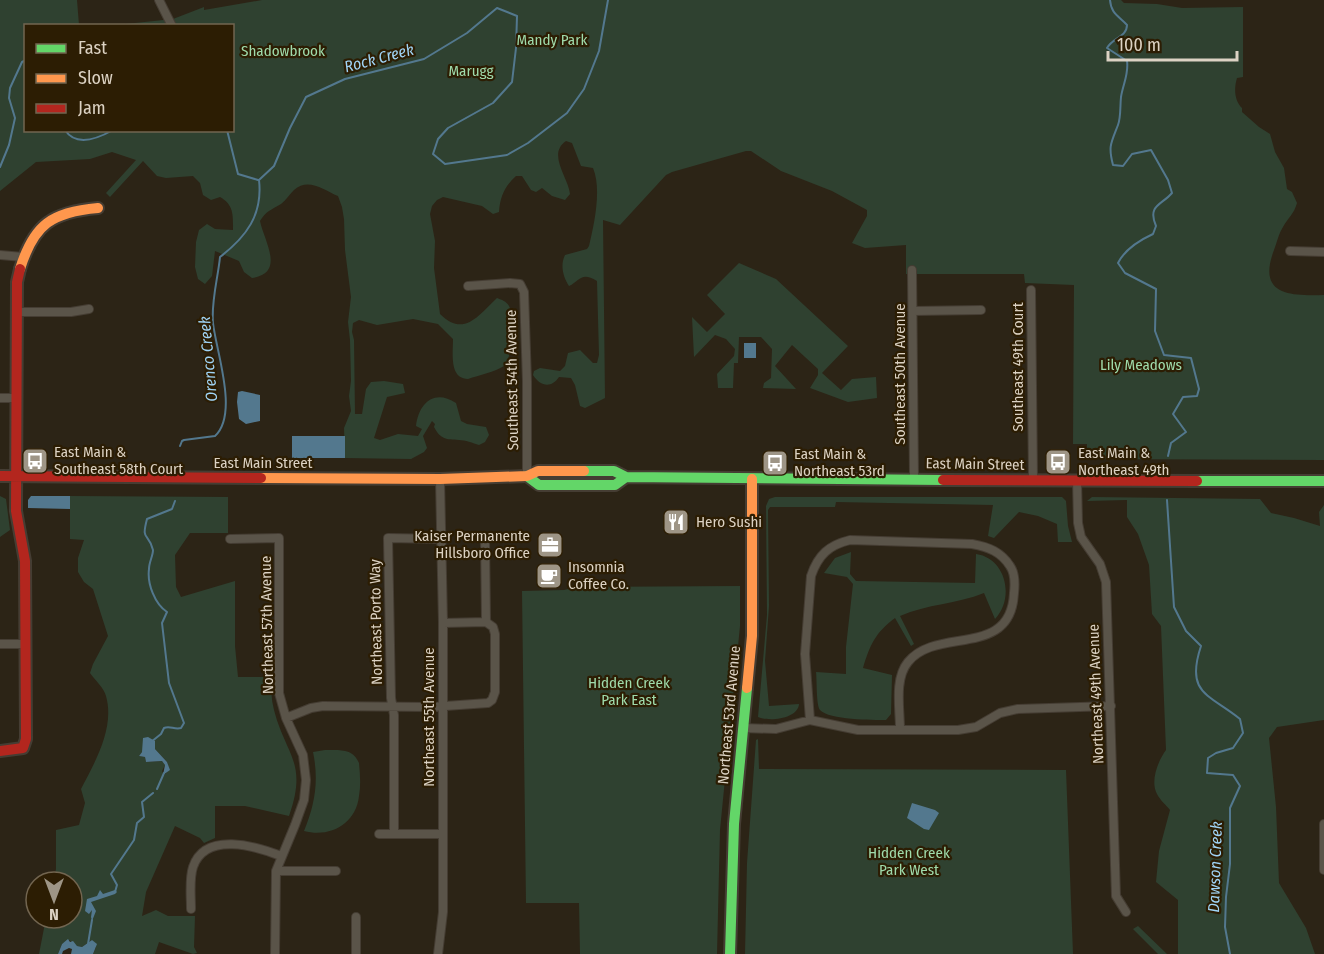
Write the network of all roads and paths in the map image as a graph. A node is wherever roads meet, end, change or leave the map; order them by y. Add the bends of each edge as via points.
1 (159, 0) edge
2 (171, 24) edge
3 (98, 208) dead end
4 (1290, 251) dead end
5 (1324, 252) edge
6 (0, 255) edge
7 (23, 257) junction
8 (912, 270) dead end
9 (468, 286) dead end
10 (1031, 290) dead end
11 (89, 309) dead end
12 (981, 310) dead end
13 (913, 311) junction
14 (17, 312) junction
15 (0, 398) edge
16 (16, 398) junction
17 (0, 476) edge
18 (17, 476) junction
19 (527, 477) junction
20 (914, 478) junction
21 (440, 479) junction
22 (752, 479) junction
23 (1033, 480) junction
24 (1077, 480) junction
25 (1324, 481) edge
26 (485, 538) dead end
27 (230, 539) dead end
28 (441, 539) junction
29 (486, 622) junction
30 (442, 623) junction
31 (0, 644) edge
32 (24, 644) junction
33 (443, 705) junction
34 (392, 706) junction
35 (1111, 706) junction
36 (286, 718) junction
37 (810, 720) junction
38 (743, 728) junction
39 (900, 729) junction
40 (0, 751) edge
41 (1324, 824) edge
42 (379, 834) dead end
43 (394, 834) junction
44 (443, 834) junction
45 (281, 856) junction
46 (1324, 870) edge
47 (276, 871) junction
48 (336, 871) dead end
49 (191, 909) dead end
50 (1126, 912) dead end
51 (356, 917) dead end
52 (275, 954) edge
53 (356, 954) edge
54 (438, 954) edge
55 (730, 954) edge

1 - 2 street
3 - 7 main road via 59,215 46,224
4 - 5 street
6 - 7 street
7 - 14 main road via 17,282
8 - 13 street, Southeast 50th Avenue
9 - 19 street, Southeast 54th Avenue via 520,284 524,292
10 - 23 street, Southeast 49th Court
11 - 14 street
12 - 13 street
13 - 20 street, Southeast 50th Avenue
14 - 16 main road
15 - 16 street
16 - 18 main road
17 - 18 main road, East Main Street
18 - 21 main road, East Main Street
18 - 32 main road via 16,519 25,561
19 - 21 main road, East Main Street
19 - 22 main road, East Main Street via 539,485 615,484 626,477
20 - 22 main road, East Main Street
20 - 23 main road, East Main Street
21 - 28 street, Northeast 55th Avenue
22 - 38 main road, Northeast 53rd Avenue via 753,620
23 - 24 main road, East Main Street
24 - 25 main road, East Main Street
24 - 35 street, Northeast 49th Avenue via 1081,537 1100,564 1106,582
26 - 29 street
27 - 36 street, Northeast 57th Avenue via 279,538 279,693
28 - 30 street, Northeast 55th Avenue
28 - 34 street, Northeast Porto Way via 388,538
29 - 30 street
29 - 33 street via 495,634 494,696 488,703
30 - 33 street, Northeast 55th Avenue
31 - 32 street
32 - 40 main road via 26,739 23,748
33 - 34 street
33 - 44 street, Northeast 55th Avenue
34 - 36 street via 323,706
34 - 43 street, Northeast Porto Way
35 - 39 street via 1018,709 1000,712 976,727 958,730
35 - 50 street, Northeast 49th Avenue via 1116,896
36 - 45 street, Northeast 57th Avenue via 303,755 306,780 301,808
37 - 38 street via 776,729
37 - 39 street via 858,730
37 - 39 street via 806,654 812,576 826,550 850,540 988,547 1004,556 1013,570 1014,604 1010,616 997,629 976,639 916,653 906,664 900,681
38 - 55 main road, Northeast 53rd Avenue via 733,833
41 - 46 street
42 - 43 street
43 - 44 street
44 - 54 street, Northeast 55th Avenue via 443,912
45 - 47 street, Northeast 57th Avenue
45 - 49 street via 244,844 215,846 204,852 194,865
47 - 48 street
47 - 52 street, Northeast 57th Avenue
51 - 53 street

